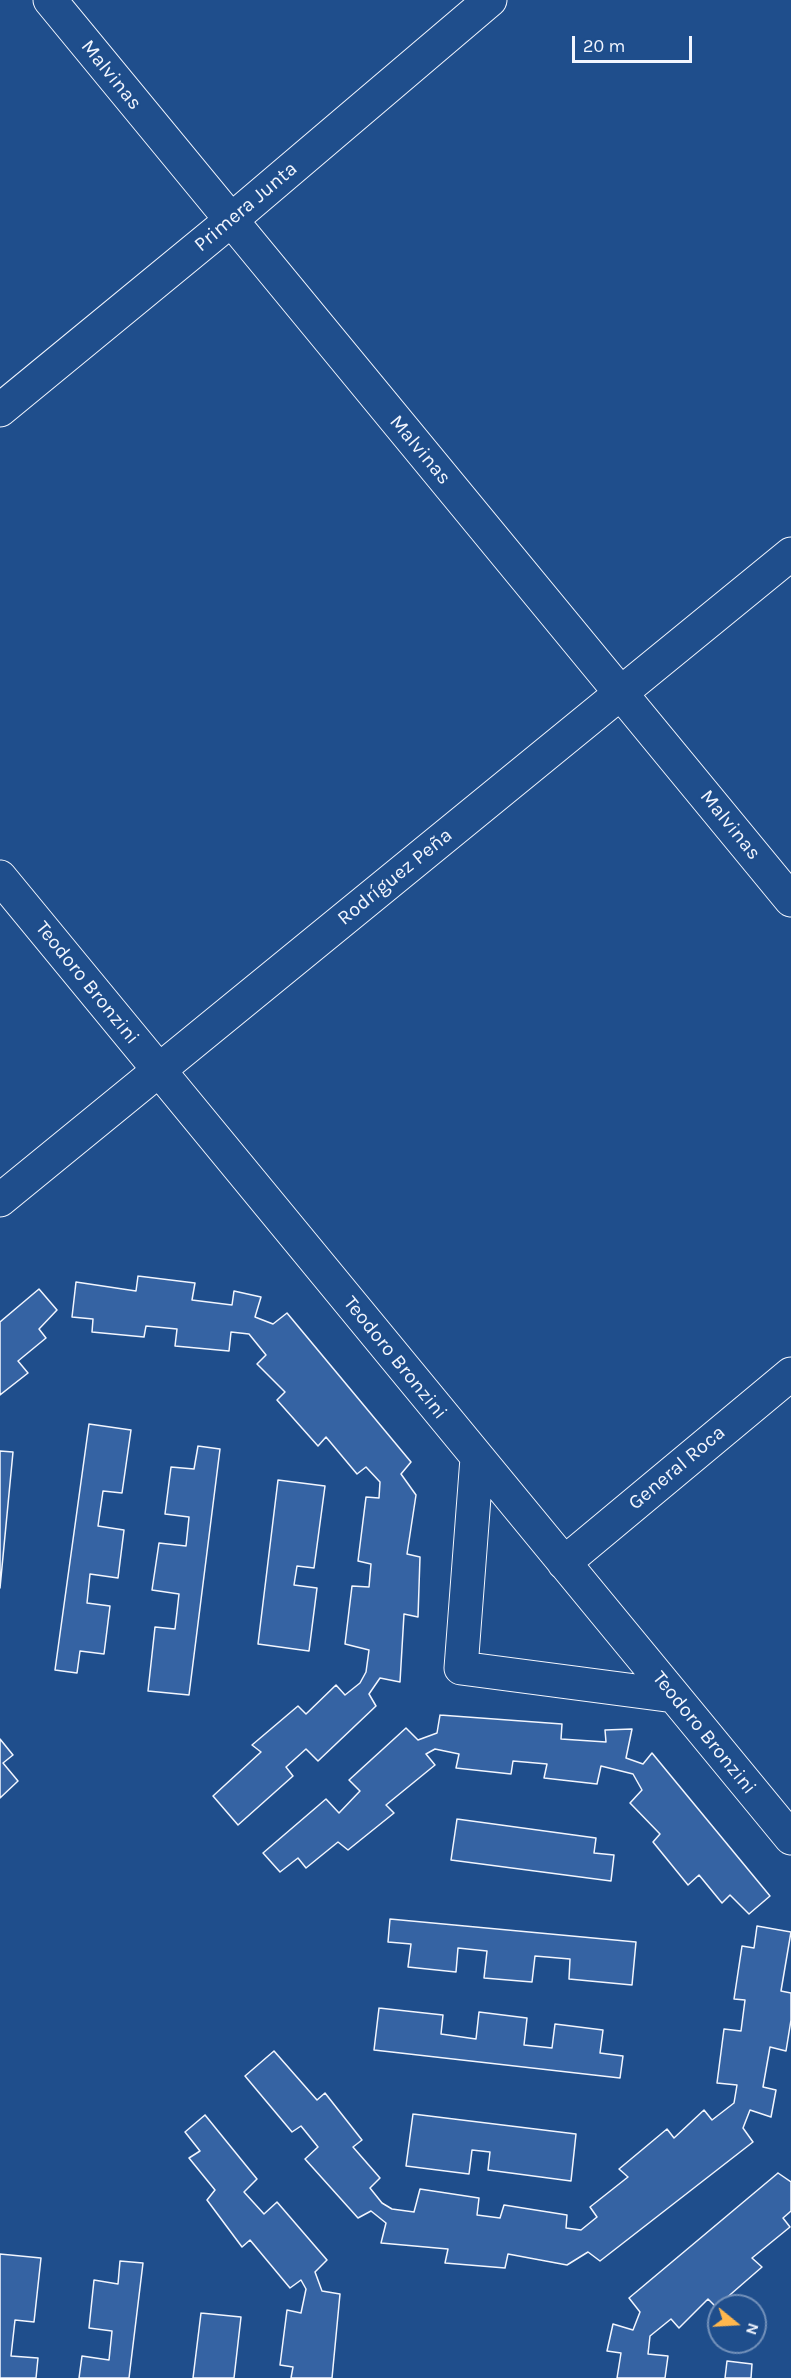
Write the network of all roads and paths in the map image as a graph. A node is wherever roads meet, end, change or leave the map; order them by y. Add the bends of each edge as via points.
1 (50, 0) edge
2 (490, 0) edge
3 (230, 221) junction
4 (0, 410) edge
5 (791, 554) edge
6 (621, 693) junction
7 (0, 877) edge
8 (791, 900) edge
9 (158, 1070) junction
10 (0, 1200) edge
11 (791, 1374) edge
12 (477, 1458) junction
13 (564, 1563) junction
14 (674, 1696) junction
15 (791, 1838) edge

1 - 3 street, Malvinas
2 - 3 street, Primera Junta
3 - 4 street, Primera Junta
3 - 6 street, Malvinas
5 - 6 street, Rodríguez Peña
6 - 8 street, Malvinas
6 - 9 street, Rodríguez Peña
7 - 9 street, Teodoro Bronzini
9 - 10 street, Rodríguez Peña
9 - 12 street, Teodoro Bronzini
11 - 13 street, General Roca
12 - 13 street, Teodoro Bronzini
12 - 14 street via 461,1668
13 - 14 street, Teodoro Bronzini
14 - 15 street, Teodoro Bronzini

